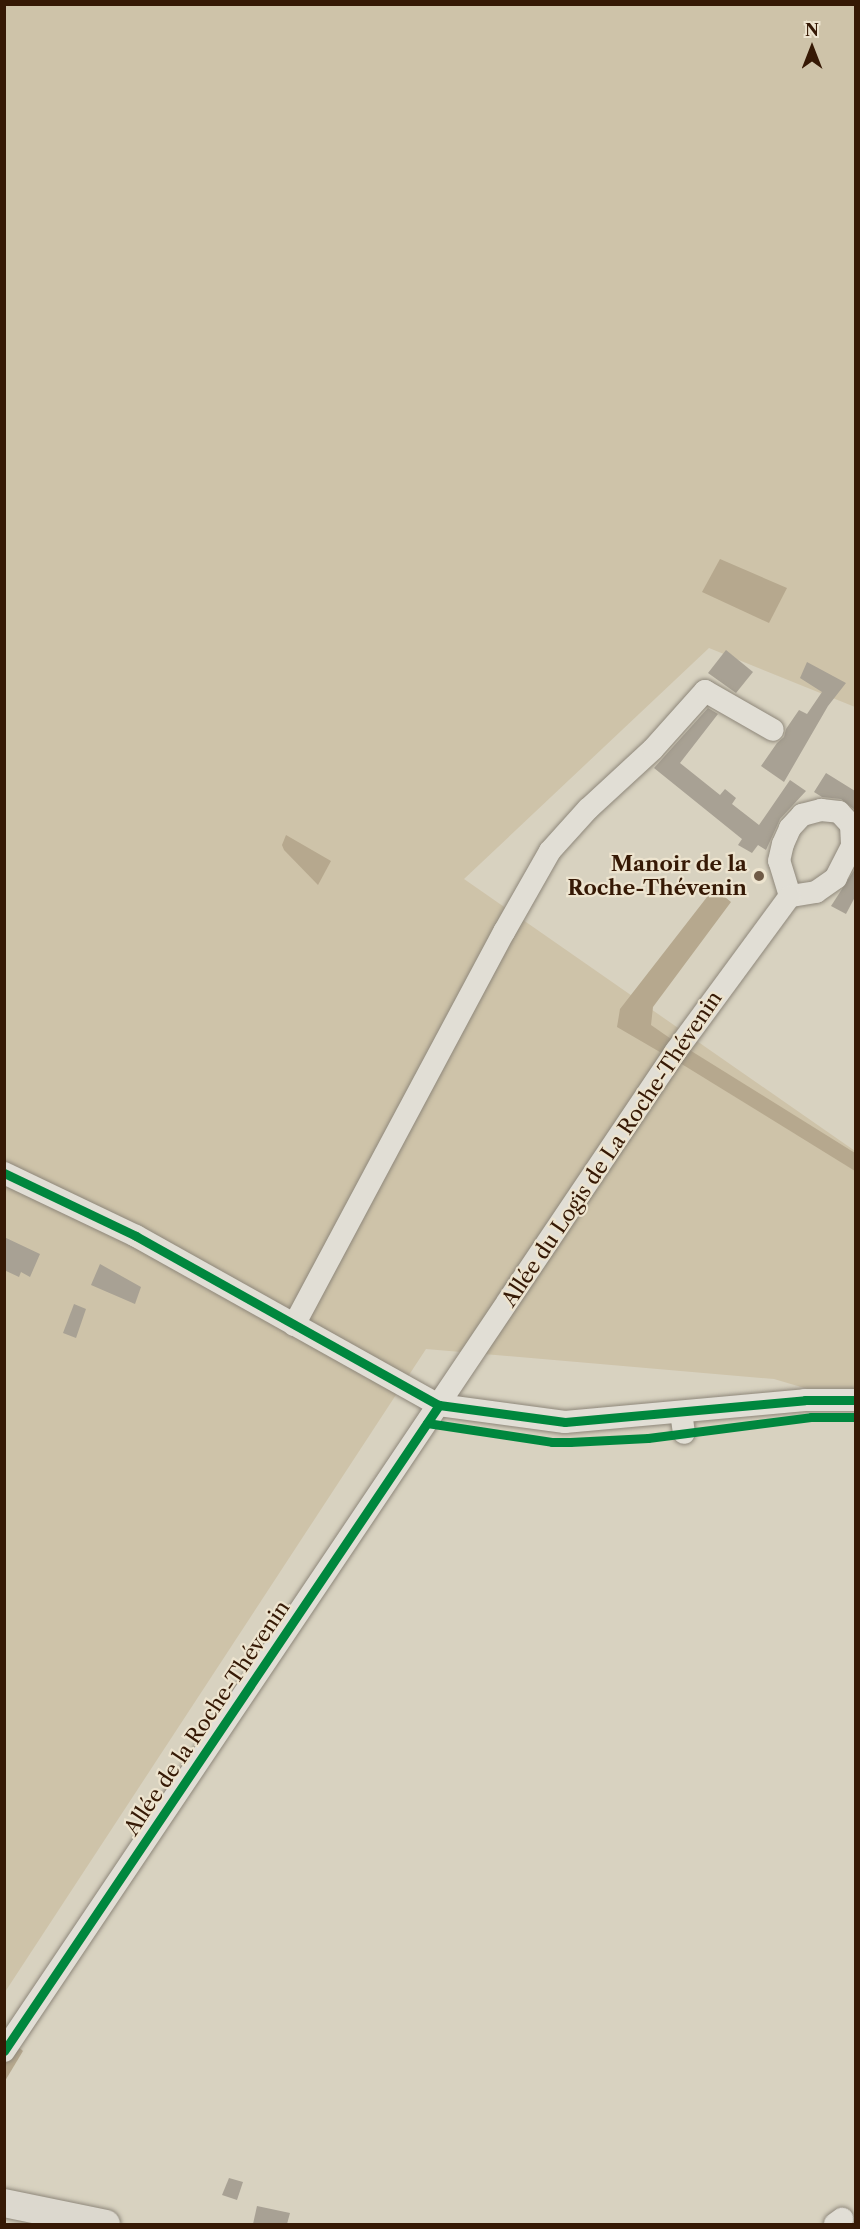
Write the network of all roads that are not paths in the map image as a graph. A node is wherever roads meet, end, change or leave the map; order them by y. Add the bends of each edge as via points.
1 (772, 730) dead end
2 (790, 896) dead end
3 (4, 1173) edge
4 (294, 1325) junction
5 (855, 1400) edge
6 (439, 1405) junction
7 (4, 2051) edge
8 (4, 2203) edge
9 (106, 2224) edge

1 - 4 street via 705,691 550,851
2 - 6 street, Allée du Logis de La Roche-Thévenin via 676,1051
3 - 4 street via 136,1236
4 - 6 street
5 - 6 street via 805,1400 683,1422 565,1422
6 - 7 street, Allée de la Roche-Thévenin
8 - 9 main road

